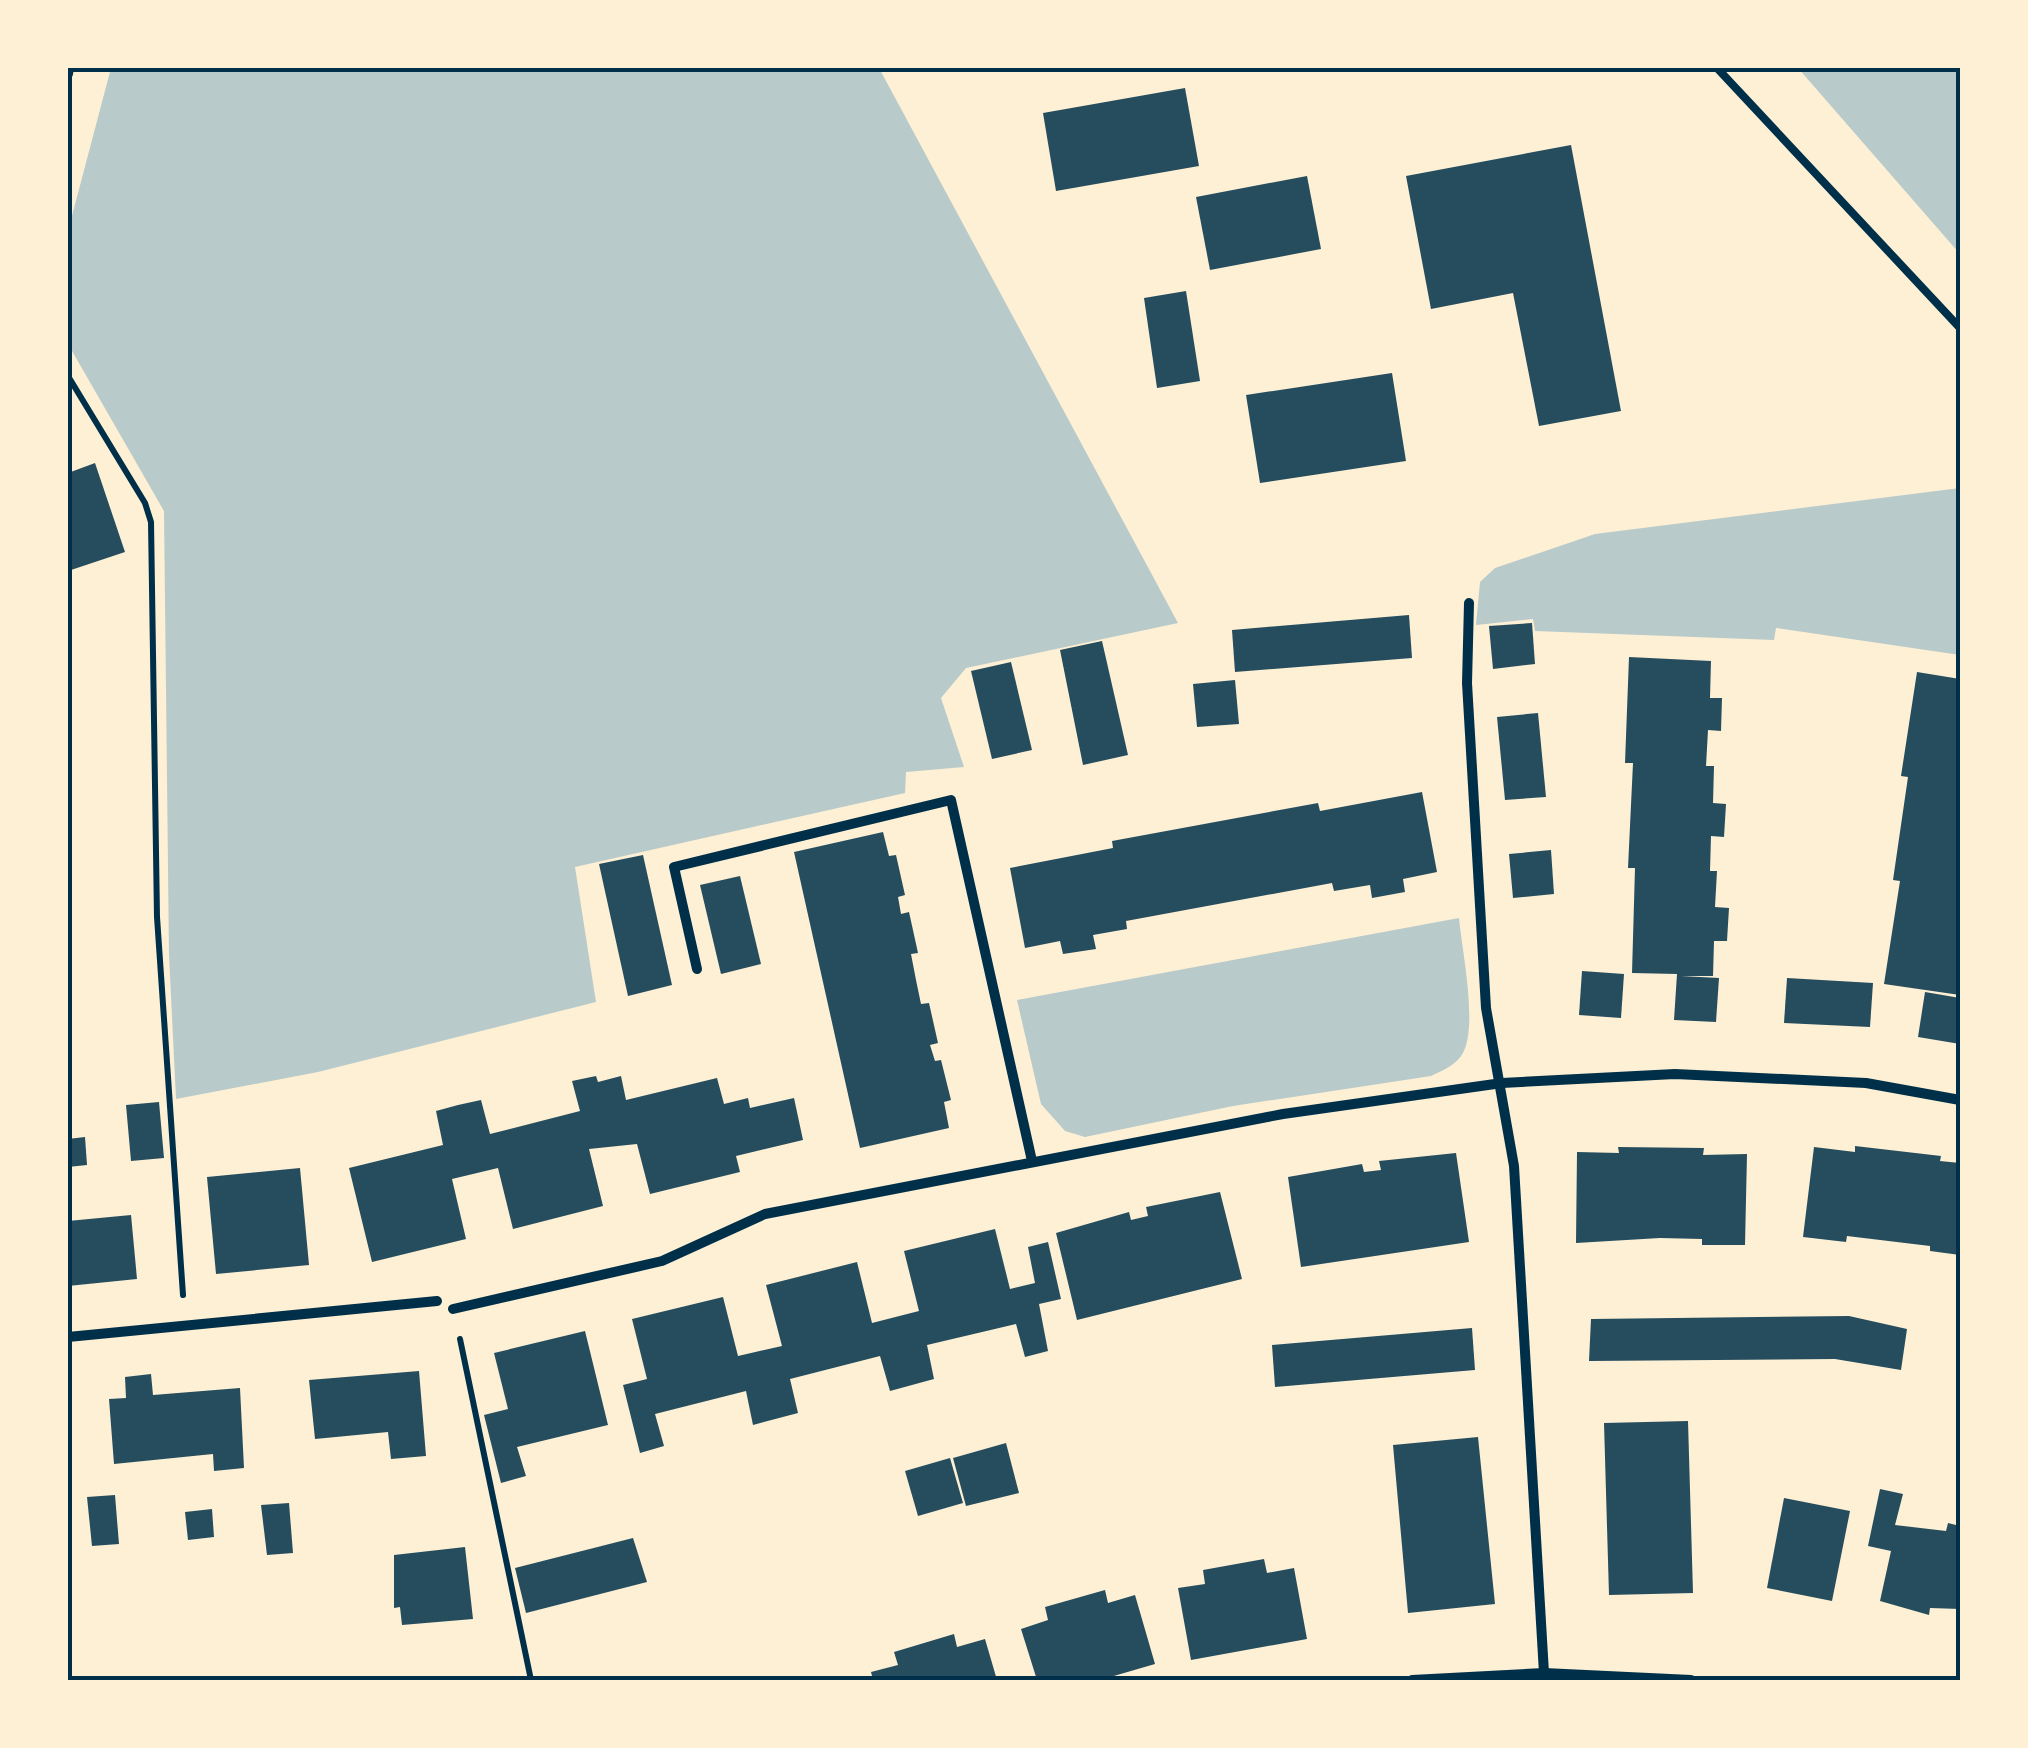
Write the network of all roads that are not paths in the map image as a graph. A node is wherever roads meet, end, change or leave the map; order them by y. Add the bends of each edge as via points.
1 (1717, 68) edge
2 (1960, 328) edge
3 (1468, 603) dead end
4 (697, 970) dead end
5 (1502, 1084) junction
6 (1960, 1100) edge
7 (1032, 1162) junction
8 (438, 1301) dead end
9 (453, 1308) road end
10 (68, 1337) edge
11 (1544, 1673) junction
12 (1412, 1680) edge
13 (1691, 1680) edge

1 - 2 lane
3 - 5 street via 1486,1008
4 - 7 street via 674,867 951,800
5 - 6 street via 1675,1074 1866,1083
5 - 7 street via 1283,1114
5 - 11 street via 1531,1394
7 - 9 street via 765,1214 662,1261
8 - 10 street
11 - 12 street
11 - 13 street

